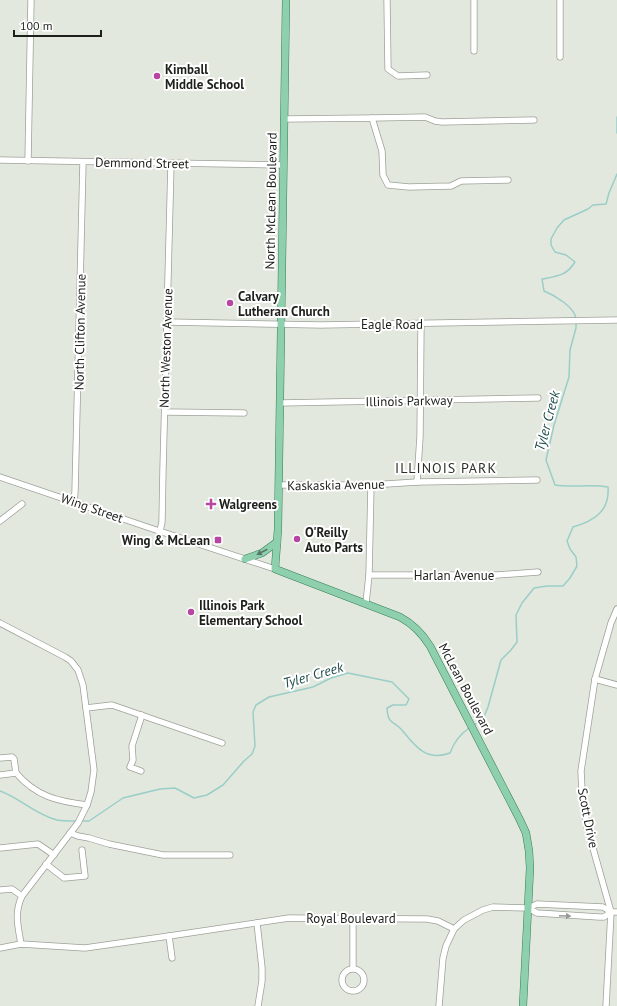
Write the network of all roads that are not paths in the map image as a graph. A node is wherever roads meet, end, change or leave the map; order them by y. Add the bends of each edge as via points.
1 (31, 0) edge
2 (286, 0) edge
3 (387, 0) edge
4 (474, 0) edge
5 (560, 0) edge
6 (474, 51) dead end
7 (560, 57) dead end
8 (427, 75) dead end
9 (372, 118) junction
10 (284, 119) junction
11 (534, 120) dead end
12 (0, 160) edge
13 (28, 161) junction
14 (83, 162) junction
15 (171, 164) junction
16 (283, 166) junction
17 (508, 180) dead end
18 (617, 320) edge
19 (167, 322) junction
20 (281, 324) junction
21 (421, 324) junction
22 (538, 398) dead end
23 (420, 401) junction
24 (280, 403) junction
25 (165, 412) junction
26 (244, 413) dead end
27 (0, 477) edge
28 (536, 480) dead end
29 (417, 482) junction
30 (279, 485) junction
31 (370, 485) junction
32 (74, 502) junction
33 (22, 504) dead end
34 (0, 520) edge
35 (160, 531) junction
36 (277, 542) junction
37 (245, 559) junction
38 (276, 569) junction
39 (538, 572) dead end
40 (369, 575) junction
41 (366, 603) junction
42 (617, 609) edge
43 (0, 623) edge
44 (595, 679) junction
45 (617, 685) edge
46 (86, 708) junction
47 (142, 715) junction
48 (222, 743) dead end
49 (0, 758) edge
50 (141, 771) dead end
51 (16, 773) junction
52 (0, 775) edge
53 (87, 805) junction
54 (72, 831) junction
55 (0, 848) edge
56 (82, 850) dead end
57 (54, 855) junction
58 (230, 855) dead end
59 (46, 864) junction
60 (0, 890) edge
61 (22, 896) junction
62 (528, 908) junction
63 (614, 912) edge
64 (354, 918) junction
65 (257, 923) junction
66 (454, 929) junction
67 (169, 936) junction
68 (21, 944) junction
69 (0, 948) edge
70 (172, 958) dead end
71 (353, 968) junction
72 (258, 1006) edge
73 (439, 1006) edge
74 (523, 1006) edge
75 (606, 1006) edge

1 - 13 street
2 - 10 main road, North McLean Boulevard
3 - 8 street via 388,69 398,76
4 - 6 street
5 - 7 street
9 - 10 street
9 - 11 street via 426,117 442,122
9 - 17 street via 382,151 384,180 388,185 451,186 461,181
10 - 16 main road, North McLean Boulevard
12 - 13 street, Demmond Street
13 - 14 street, Demmond Street
14 - 15 street, Demmond Street
14 - 32 street, North Clifton Avenue
15 - 16 street, Demmond Street
15 - 19 street, North Weston Avenue
16 - 20 main road, North McLean Boulevard
18 - 21 street, Eagle Road
19 - 20 street, Eagle Road
19 - 25 street, North Weston Avenue
20 - 21 street, Eagle Road
20 - 24 main road, North McLean Boulevard
21 - 23 street
22 - 23 street, Illinois Parkway
23 - 24 street, Illinois Parkway
23 - 29 street
24 - 30 main road, North McLean Boulevard
25 - 26 street
25 - 35 street, North Weston Avenue
27 - 32 street, Wing Street
28 - 29 street, Kaskaskia Avenue
29 - 31 street, Kaskaskia Avenue
30 - 31 street, Kaskaskia Avenue
30 - 36 main road, North McLean Boulevard
31 - 40 street
32 - 35 street, Wing Street
33 - 34 street
35 - 37 street, Wing Street
36 -> 37 main road via 262,553
36 - 38 main road, North McLean Boulevard
37 - 38 street, Wing Street
38 - 41 main road, McLean Boulevard
39 - 40 street, Harlan Avenue
40 - 41 street
41 - 62 main road, McLean Boulevard via 413,625 430,646 526,833 530,868
42 - 44 street, Scott Drive
43 - 46 street via 71,661 80,675
44 - 45 street
44 - 63 street, Scott Drive via 581,781 587,827
46 - 47 street via 112,705
46 - 53 street via 94,770
47 - 48 street
47 - 50 street via 132,746 130,767
49 - 51 street via 14,759
51 - 52 street
51 - 53 street via 29,787 46,796
53 - 54 street
54 - 57 street
54 - 58 street via 78,836 164,855
55 - 57 street via 38,844
56 - 59 street via 86,876 64,878
57 - 59 street
59 - 61 street
60 - 61 street via 12,889
61 - 68 street via 17,912
62 - 63 street via 538,904 603,907
62 -> 63 street via 537,913 599,918
62 - 66 street via 493,907 464,920
62 - 74 main road
63 - 75 street, Scott Drive
64 - 65 street, Royal Boulevard via 289,918
64 - 66 street, Royal Boulevard via 427,918
64 - 71 street
65 - 67 street, Royal Boulevard
65 - 72 street via 262,968
66 - 73 street via 443,958
67 - 68 street, Royal Boulevard via 85,948
67 - 70 street
68 - 69 street, Royal Boulevard
71 - 71 street via 345,972 343,978 343,985 352,992 360,989 364,982 361,971

